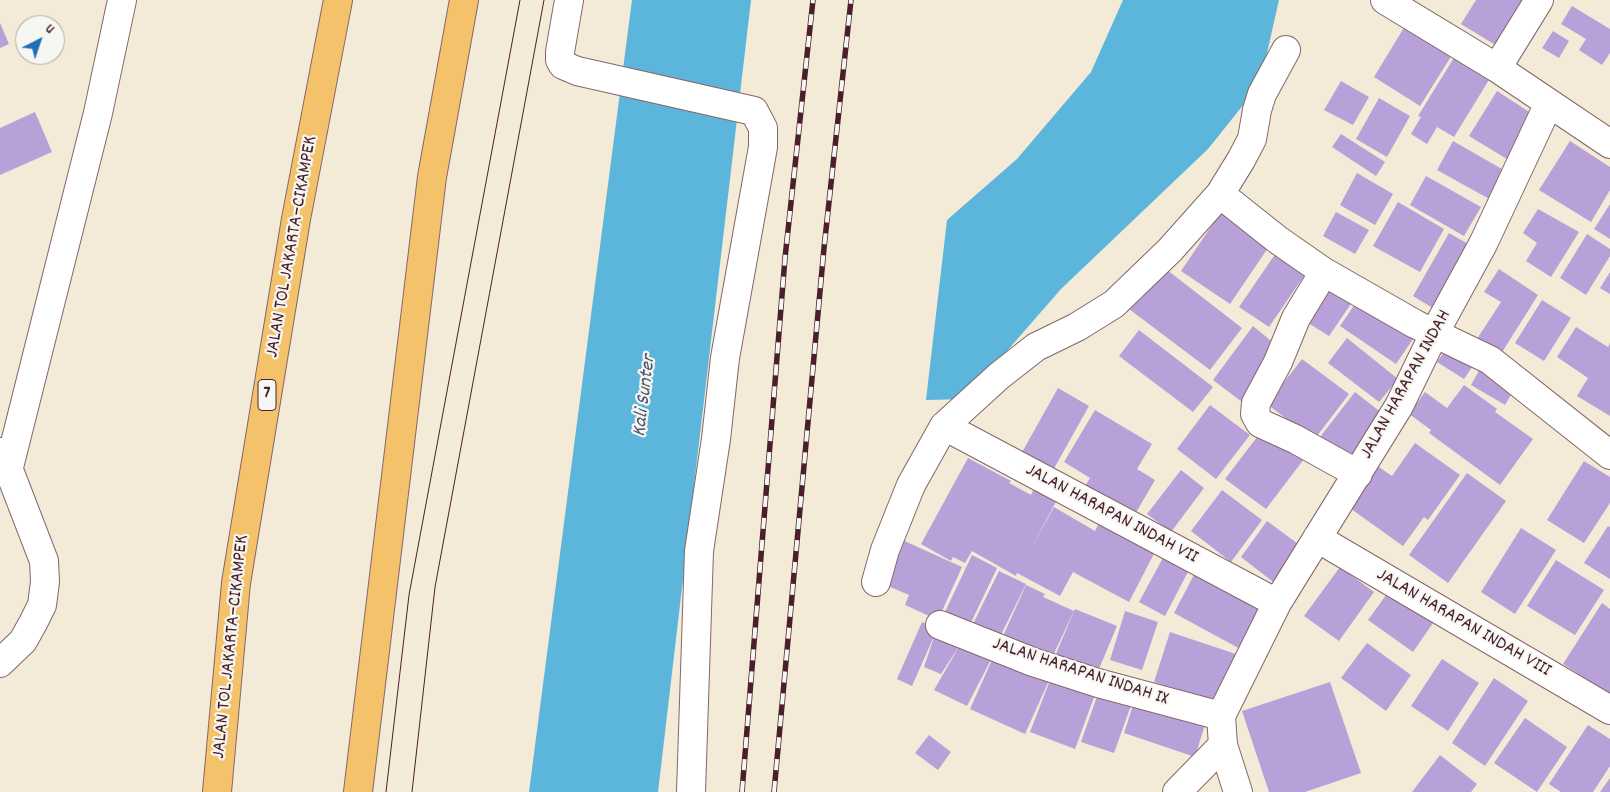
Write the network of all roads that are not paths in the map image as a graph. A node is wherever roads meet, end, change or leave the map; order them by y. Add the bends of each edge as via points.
1 (122, 0) edge
2 (338, 0) edge
3 (464, 0) edge
4 (570, 0) edge
5 (1385, 0) edge
6 (1539, 0) edge
7 (1286, 50) dead end
8 (1498, 68) junction
9 (1549, 102) junction
10 (1610, 144) edge
11 (1220, 194) junction
12 (1324, 272) junction
13 (1435, 332) junction
14 (944, 426) junction
15 (1610, 455) edge
16 (4, 458) edge
17 (1358, 474) junction
18 (1317, 538) junction
19 (876, 582) dead end
20 (1277, 603) junction
21 (940, 625) dead end
22 (0, 663) edge
23 (1610, 710) edge
24 (1221, 716) junction
25 (1223, 745) junction
26 (217, 792) edge
27 (358, 792) edge
28 (690, 792) edge
29 (1177, 792) edge
30 (1238, 792) edge

1 - 16 street via 98,114
2 - 26 highway, JALAN TOL JAKARTA–CIKAMPEK / 7 via 296,219 236,583
3 - 27 highway via 432,177
4 - 28 street via 560,60 563,64 577,71 754,112 763,128 763,147 726,358 699,551
5 - 8 street
6 - 8 street
7 - 11 street via 1262,94 1252,139
8 - 9 street
9 - 10 street
9 - 13 street, JALAN HARAPAN INDAH via 1483,244
11 - 12 street
11 - 14 street via 1170,250 1114,304 1078,327 1036,347
12 - 13 street
12 - 17 street via 1296,318 1256,403 1255,414 1260,423
13 - 15 street via 1490,360
13 - 17 street, JALAN HARAPAN INDAH via 1399,406
14 - 19 street via 911,486
14 - 20 street, JALAN HARAPAN INDAH VII
16 - 22 street via 44,560 45,582 42,605 23,641
17 - 18 street, JALAN HARAPAN INDAH
18 - 20 street, JALAN HARAPAN INDAH
18 - 23 street, JALAN HARAPAN INDAH VIII
20 - 24 street, JALAN HARAPAN INDAH
21 - 24 street, JALAN HARAPAN INDAH IX via 1032,662
24 - 25 street
25 - 29 street
25 - 30 street

